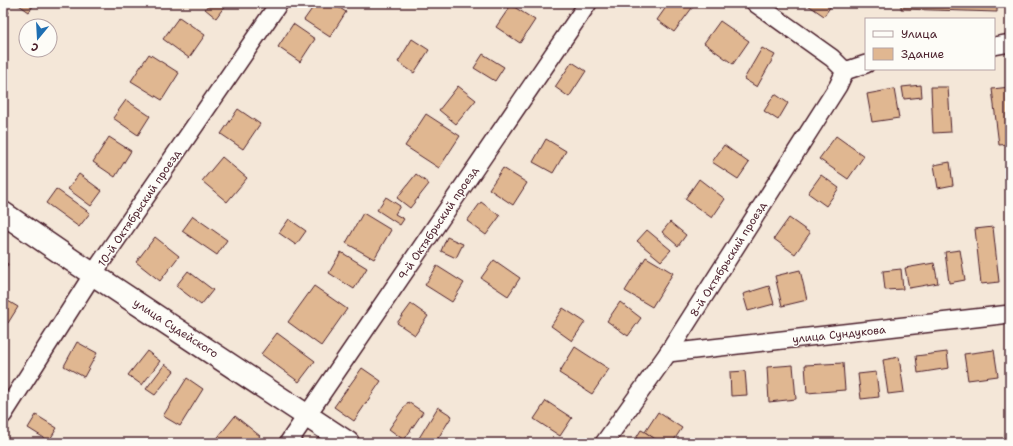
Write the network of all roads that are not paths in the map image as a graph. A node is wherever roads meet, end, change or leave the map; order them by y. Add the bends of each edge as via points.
1 (279, 3) edge
2 (588, 3) edge
3 (755, 3) edge
4 (1010, 43) edge
5 (995, 46) edge
6 (865, 64) edge
7 (844, 71) junction
8 (3, 213) edge
9 (93, 274) junction
10 (1010, 314) edge
11 (668, 353) junction
12 (3, 415) edge
13 (307, 415) junction
14 (288, 443) edge
15 (348, 443) edge
16 (604, 443) edge

1 - 9 street, 10-й Октябрьский проезд
2 - 13 street, 9-й Октябрьский проезд
3 - 7 street via 832,58
4 - 5 street
6 - 7 street
7 - 11 street, 8-й Октябрьский проезд via 838,86
8 - 9 street, улица Судейского
9 - 12 street, 10-й Октябрьский проезд
9 - 13 street, улица Судейского
10 - 11 street, улица Сундукова
11 - 16 street, 8-й Октябрьский проезд
13 - 14 street, 9-й Октябрьский проезд
13 - 15 street, улица Судейского

